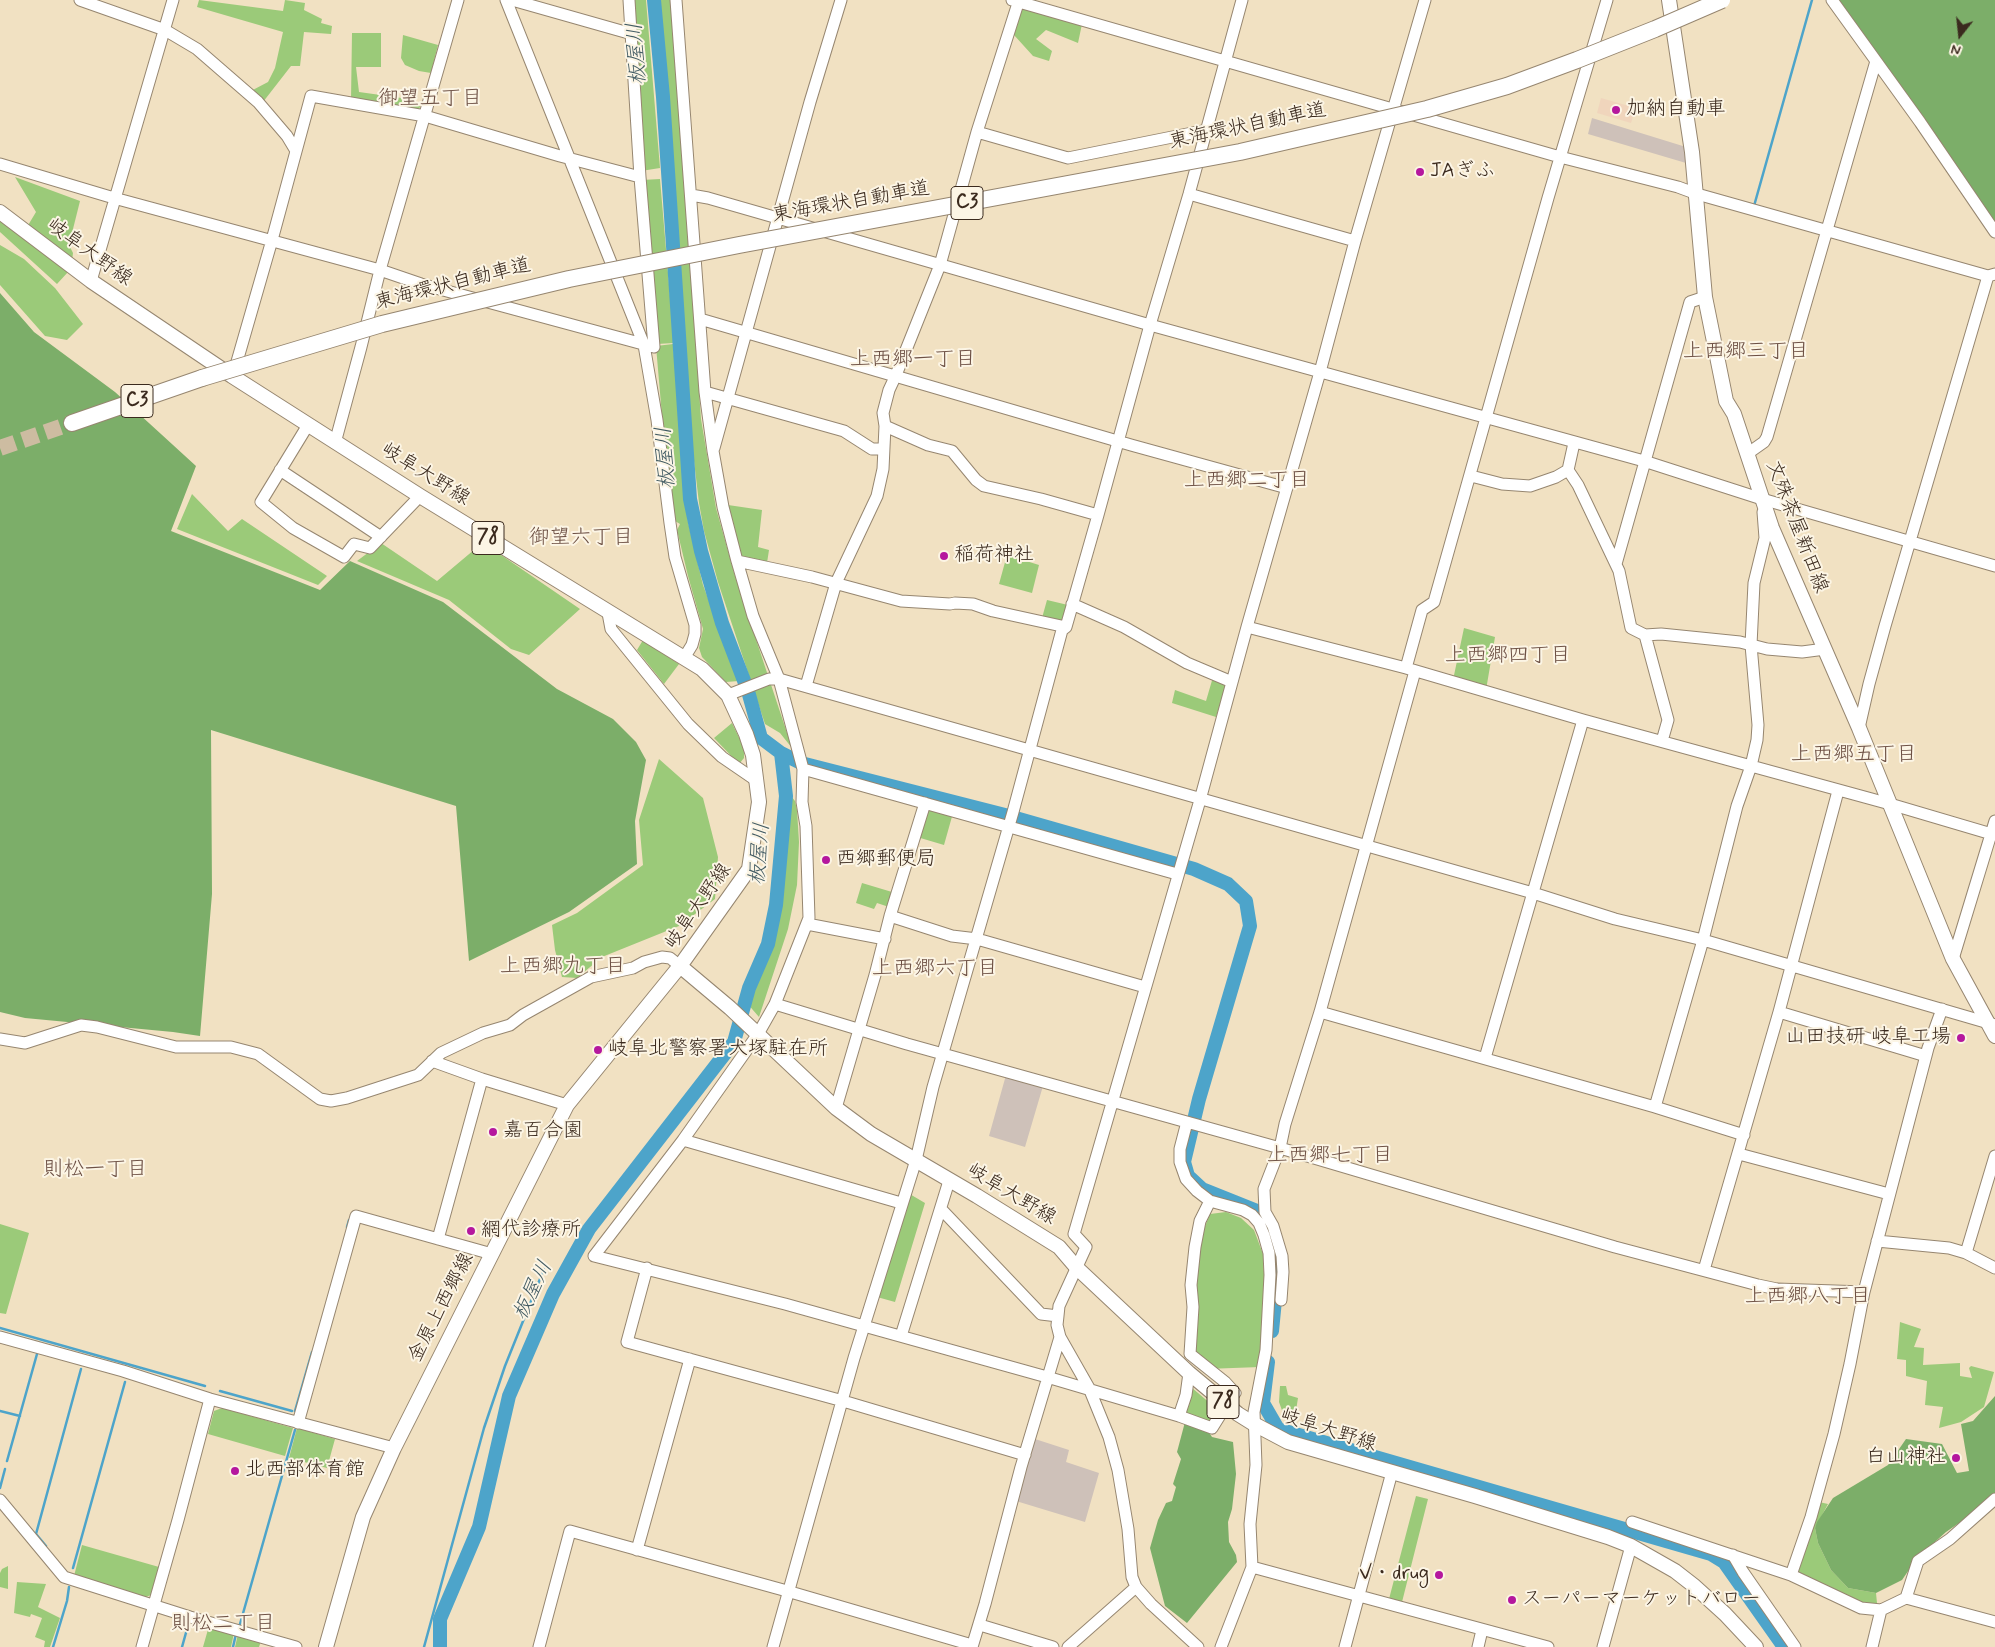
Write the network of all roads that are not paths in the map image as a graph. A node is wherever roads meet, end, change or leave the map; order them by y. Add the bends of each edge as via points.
1 (80, 0) edge
2 (173, 0) edge
3 (458, 0) edge
4 (506, 0) edge
5 (512, 0) edge
6 (629, 0) edge
7 (676, 0) edge
8 (841, 0) edge
9 (1016, 0) edge
10 (1242, 0) edge
11 (1425, 0) edge
12 (1607, 0) edge
13 (1669, 0) edge
14 (1722, 0) edge
15 (1832, 0) edge
16 (165, 30) junction
17 (632, 34) junction
18 (1876, 60) junction
19 (1225, 61) junction
20 (1395, 109) junction
21 (425, 116) junction
22 (1206, 130) junction
23 (977, 132) junction
24 (296, 151) junction
25 (1560, 157) junction
26 (570, 159) junction
27 (0, 164) edge
28 (640, 177) junction
29 (1189, 194) junction
30 (1696, 194) junction
31 (691, 195) junction
32 (114, 198) junction
33 (0, 212) edge
34 (777, 219) junction
35 (1827, 230) junction
36 (1995, 232) edge
37 (272, 240) junction
38 (1356, 241) junction
39 (940, 265) junction
40 (380, 270) junction
41 (1991, 275) edge
42 (91, 280) junction
43 (1705, 296) junction
44 (700, 319) junction
45 (1150, 325) junction
46 (747, 332) junction
47 (644, 345) junction
48 (1320, 372) junction
49 (232, 376) junction
50 (896, 376) junction
51 (705, 392) junction
52 (728, 399) junction
53 (1487, 418) junction
54 (72, 423) tunnel mouth
55 (308, 425) junction
56 (885, 426) junction
57 (1118, 440) junction
58 (335, 443) junction
59 (1574, 443) junction
60 (883, 449) junction
61 (713, 451) junction
62 (1747, 454) junction
63 (1644, 461) junction
64 (280, 470) junction
65 (1568, 470) junction
66 (1471, 476) junction
67 (1287, 488) junction
68 (420, 496) junction
69 (1762, 499) junction
70 (1098, 515) junction
71 (381, 537) junction
72 (1909, 541) junction
73 (737, 561) junction
74 (1616, 564) junction
75 (1995, 566) edge
76 (836, 583) junction
77 (1072, 604) junction
78 (608, 613) junction
79 (1066, 627) junction
80 (1247, 627) junction
81 (1645, 635) junction
82 (1751, 645) junction
83 (1825, 648) junction
84 (684, 658) junction
85 (1410, 670) junction
86 (774, 679) junction
87 (1232, 682) junction
88 (806, 686) junction
89 (734, 692) junction
90 (1583, 720) junction
91 (1859, 728) junction
92 (1662, 741) junction
93 (1030, 751) junction
94 (1751, 766) junction
95 (803, 769) junction
96 (757, 780) junction
97 (1838, 791) junction
98 (1200, 800) junction
99 (925, 803) junction
100 (1890, 804) junction
101 (1010, 821) junction
102 (1995, 821) edge
103 (1993, 834) edge
104 (1367, 846) junction
105 (1179, 868) junction
106 (1533, 893) junction
107 (890, 916) junction
108 (807, 924) junction
109 (885, 938) junction
110 (976, 940) junction
111 (1703, 940) junction
112 (1953, 959) junction
113 (680, 966) junction
114 (1791, 966) junction
115 (1145, 987) junction
116 (775, 1004) junction
117 (1942, 1009) junction
118 (1320, 1012) junction
119 (1779, 1012) junction
120 (1991, 1023) edge
121 (859, 1029) junction
122 (756, 1032) junction
123 (1995, 1036) edge
124 (0, 1039) edge
125 (944, 1054) junction
126 (1926, 1056) junction
127 (1485, 1058) junction
128 (432, 1061) junction
129 (482, 1079) junction
130 (1112, 1101) junction
131 (566, 1105) junction
132 (1655, 1107) junction
133 (836, 1108) junction
134 (1188, 1122) junction
135 (1744, 1135) junction
136 (683, 1140) junction
137 (1280, 1148) junction
138 (1739, 1154) junction
139 (1995, 1156) edge
140 (916, 1160) junction
141 (949, 1181) junction
142 (1889, 1194) junction
143 (1210, 1200) junction
144 (901, 1203) junction
145 (941, 1209) junction
146 (438, 1239) junction
147 (1877, 1241) junction
148 (1966, 1253) junction
149 (492, 1254) junction
150 (647, 1268) junction
151 (1077, 1268) junction
152 (1995, 1268) edge
153 (1704, 1270) junction
154 (1864, 1292) junction
155 (1281, 1300) dead end
156 (1058, 1316) junction
157 (865, 1327) junction
158 (902, 1336) junction
159 (1060, 1336) junction
160 (0, 1337) edge
161 (690, 1359) junction
162 (1190, 1373) junction
163 (1047, 1377) junction
164 (1089, 1388) junction
165 (210, 1398) junction
166 (1231, 1398) dead end
167 (843, 1401) junction
168 (1222, 1412) dead end
169 (1179, 1416) junction
170 (298, 1423) junction
171 (1254, 1424) junction
172 (394, 1448) junction
173 (1024, 1455) junction
174 (1392, 1472) junction
175 (1995, 1499) edge
176 (0, 1500) edge
177 (1632, 1522) dead end
178 (1631, 1546) junction
179 (637, 1550) junction
180 (1733, 1555) junction
181 (1252, 1567) junction
182 (1791, 1575) junction
183 (1136, 1587) junction
184 (787, 1591) junction
185 (1359, 1595) junction
186 (1906, 1598) junction
187 (153, 1606) junction
188 (1881, 1610) junction
189 (1995, 1622) edge
190 (980, 1625) junction
191 (1482, 1630) junction
192 (972, 1646) edge
193 (142, 1647) edge
194 (296, 1647) edge
195 (326, 1647) edge
196 (539, 1647) edge
197 (773, 1647) edge
198 (1053, 1647) edge
199 (1068, 1647) edge
200 (1198, 1647) edge
201 (1221, 1647) edge
202 (1345, 1647) edge
203 (1478, 1647) edge
204 (1548, 1647) edge
205 (1603, 1647) edge
206 (1756, 1647) edge
207 (1795, 1647) edge
208 (1872, 1647) edge

1 - 16 street
2 - 16 street
3 - 21 street
4 - 26 street
5 - 17 street
6 - 17 street
7 - 31 street
8 - 34 street
9 - 19 street
9 - 23 street
10 - 19 street
11 - 20 street
12 - 25 street
13 - 30 main road, 文殊茶屋新田線
14 - 54 highway, 東海環状自動車道 / C3, bridge via 1507,86 1427,109 1240,152 569,279 382,324 202,378
15 - 18 street
16 - 24 street via 197,49 258,102
16 - 32 street
17 - 28 street
18 - 35 street
18 - 36 street
19 - 20 street
19 - 22 street
20 - 25 street
20 - 38 street
21 - 24 street via 311,96
21 - 26 street
21 - 40 street
22 - 23 street via 1068,158
22 - 29 street
23 - 39 street
24 - 37 street
25 - 30 street
25 - 53 street
26 - 28 street
26 - 47 street
27 - 32 street
28 - 47 street via 654,347
29 - 38 street
29 - 45 street
30 - 35 street
30 - 43 main road, 文殊茶屋新田線
31 - 34 street
31 - 44 street
32 - 37 street
32 - 42 street
33 - 42 main road, 岐阜大野線 / 78
34 - 39 street
34 - 46 street
35 - 41 street
35 - 62 street via 1767,437
37 - 40 street
37 - 49 street
38 - 48 street
39 - 45 street
39 - 50 street
40 - 47 street
40 - 58 street
41 - 72 street
42 - 49 main road, 岐阜大野線 / 78
43 - 62 main road, 文殊茶屋新田線 via 1726,401 1734,414
43 - 63 street via 1690,302
44 - 46 street
44 - 51 street
45 - 48 street
45 - 57 street
46 - 50 street
46 - 52 street
47 - 84 street via 658,420 672,540 695,625 692,645
48 - 53 street
48 - 67 street
49 - 55 main road, 岐阜大野線 / 78
50 - 56 street via 883,413
50 - 57 street
51 - 52 street
51 - 61 street
52 - 60 street via 844,431 872,448
52 - 61 street
53 - 59 street
53 - 66 street
55 - 58 main road, 岐阜大野線 / 78
55 - 64 street
56 - 60 street
56 - 70 street via 928,445 952,451 984,486
57 - 67 street
57 - 70 street
58 - 68 main road, 岐阜大野線 / 78
59 - 63 street
59 - 65 street
60 - 76 street via 877,496
61 - 73 street
62 - 69 main road, 文殊茶屋新田線
63 - 69 street
63 - 74 street
64 - 71 street
64 - 71 street via 261,502 293,528 344,557 354,544 370,548
65 - 66 street via 1530,486 1502,484
65 - 74 street
66 - 85 street via 1434,602 1422,610
67 - 80 street
68 - 71 street
68 - 78 main road, 岐阜大野線 / 78
69 - 72 street
69 - 82 street via 1765,538 1754,583
69 - 83 main road, 文殊茶屋新田線
70 - 77 street
72 - 75 street
72 - 91 street
73 - 76 street
73 - 86 street
74 - 81 street via 1631,628
76 - 79 street via 901,601 973,604
76 - 88 street
77 - 79 street
77 - 87 street via 1124,627 1187,663
78 - 84 main road, 岐阜大野線 / 78
78 - 96 street via 611,629 688,724 722,756
79 - 93 street via 1062,630
80 - 85 street
80 - 87 street
81 - 82 street
81 - 92 street via 1668,720
82 - 83 street via 1802,652
82 - 94 street via 1758,725
83 - 91 main road, 文殊茶屋新田線
84 - 89 main road, 岐阜大野線 / 78
85 - 90 street
85 - 104 street
86 - 88 street
86 - 89 street
86 - 95 street
87 - 98 street
88 - 93 street
89 - 96 main road, 岐阜大野線 / 78
90 - 92 street
90 - 106 street
91 - 100 main road, 文殊茶屋新田線
92 - 94 street
93 - 98 street
93 - 101 street
94 - 97 street
94 - 111 street via 1737,806
95 - 99 street
95 - 108 street
96 - 113 main road, 岐阜大野線 / 78 via 759,802 749,869
97 - 100 street
97 - 114 street
98 - 104 street
98 - 105 street
99 - 101 street
99 - 107 street
100 - 103 street
100 - 112 main road, 文殊茶屋新田線
101 - 105 street
101 - 110 street
102 - 103 street
103 - 112 street
104 - 106 street
104 - 118 street
105 - 115 street
106 - 111 street via 1616,919
106 - 127 street
107 - 109 street
107 - 110 street via 952,936
108 - 109 street
108 - 116 street
109 - 121 street
110 - 115 street
110 - 125 street
111 - 114 street
111 - 132 street
112 - 120 main road, 文殊茶屋新田線
113 - 122 main road, 岐阜大野線 / 78
113 - 128 street via 670,958 662,957 633,968 591,977 510,1025 467,1040
113 - 131 main road, 金原上西郷線
114 - 117 street
114 - 119 street
115 - 130 street
116 - 121 street
116 - 122 street
117 - 120 street
117 - 126 street
118 - 127 street
118 - 137 street
119 - 126 street
119 - 135 street
120 - 123 main road, 文殊茶屋新田線
121 - 125 street
121 - 133 street
122 - 133 main road, 岐阜大野線 / 78
122 - 136 street
124 - 128 street via 25,1043 81,1025 97,1026 176,1047 231,1047 258,1054 320,1098 331,1101 418,1075
125 - 130 street
125 - 140 street
126 - 142 street
127 - 132 street
128 - 129 street
129 - 131 street
129 - 146 street
130 - 134 street
130 - 151 street via 1074,1234 1086,1247
131 - 149 main road, 金原上西郷線
132 - 135 street
133 - 140 main road, 岐阜大野線 / 78 via 871,1134
134 - 137 street
134 - 143 street via 1180,1162 1186,1179
135 - 138 street
136 - 144 street
136 - 150 street via 594,1256
137 - 153 street via 1615,1247
137 - 155 street via 1264,1189 1265,1212 1282,1256
138 - 142 street
138 - 153 street
139 - 148 street
140 - 141 main road, 岐阜大野線 / 78
140 - 144 street
141 - 145 street
141 - 151 main road, 岐阜大野線 / 78 via 1060,1247
142 - 147 street
143 - 166 street via 1200,1221 1195,1247 1190,1354 1235,1393
143 - 171 street via 1252,1215 1264,1234 1269,1253 1266,1350
144 - 157 street
145 - 156 street via 1041,1314
145 - 158 street
146 - 149 street
146 - 170 street via 356,1216
147 - 148 street via 1939,1246
147 - 154 street
148 - 152 street
149 - 172 main road, 金原上西郷線
150 - 157 street
150 - 161 street via 627,1342
151 - 156 street via 1059,1306
151 - 162 main road, 岐阜大野線 / 78
153 - 154 street via 1777,1288
154 - 182 street via 1835,1430
156 - 159 street
157 - 158 street
157 - 167 street
158 - 163 street
159 - 163 street
159 - 164 street
160 - 165 street
161 - 167 street
161 - 179 street
162 - 169 street
162 - 171 main road, 岐阜大野線 / 78
163 - 164 street
163 - 173 street
164 - 169 street
164 - 183 street via 1109,1437 1118,1470
165 - 170 street
165 - 187 street
167 - 173 street
167 - 184 street
168 - 169 street via 1212,1428
170 - 172 street
171 - 174 main road, 岐阜大野線 / 78 via 1288,1442
171 - 181 street via 1256,1466 1250,1524
172 - 195 main road, 金原上西郷線 via 363,1517
173 - 190 street
174 - 178 main road, 岐阜大野線 / 78
174 - 185 street
175 - 186 street via 1950,1539 1918,1561
176 - 187 street via 64,1577
177 - 180 street
178 - 205 street
178 - 206 main road, 岐阜大野線 / 78 via 1693,1585
179 - 184 street
179 - 196 street via 570,1531
180 - 182 street
180 - 207 street
181 - 185 street
181 - 201 street
182 - 188 street via 1861,1608
183 - 199 street
183 - 200 street
184 - 192 street
184 - 197 street
185 - 191 street
185 - 202 street
186 - 188 street
186 - 189 street
187 - 193 street
187 - 194 street
188 - 208 street
190 - 192 street
190 - 198 street
191 - 203 street
191 - 204 street

